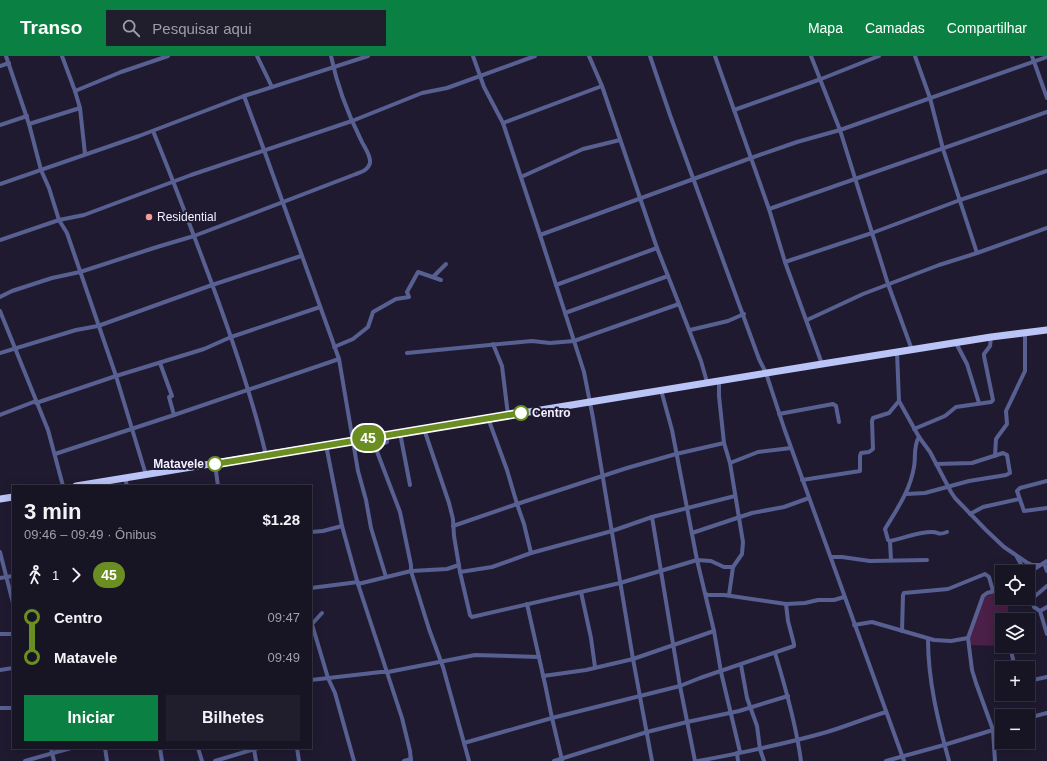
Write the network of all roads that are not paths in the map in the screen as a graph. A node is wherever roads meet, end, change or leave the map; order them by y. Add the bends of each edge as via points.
1 (6, 56) edge
2 (62, 56) edge
3 (168, 56) edge
4 (257, 56) edge
5 (331, 56) edge
6 (368, 56) edge
7 (473, 56) edge
8 (535, 56) edge
9 (589, 56) edge
10 (650, 56) edge
11 (715, 56) edge
12 (811, 56) edge
13 (878, 56) edge
14 (916, 56) edge
15 (1032, 56) edge
16 (159, 57) edge
17 (358, 57) edge
18 (1047, 57) edge
19 (1034, 62) junction
20 (9, 63) junction
21 (0, 66) edge
22 (333, 67) junction
23 (480, 77) junction
24 (821, 79) junction
25 (602, 86) junction
26 (270, 88) junction
27 (75, 91) junction
28 (244, 96) junction
29 (930, 98) junction
30 (1047, 98) edge
31 (80, 108) junction
32 (734, 110) junction
33 (1047, 112) edge
34 (27, 116) junction
35 (352, 121) junction
36 (502, 123) junction
37 (29, 124) junction
38 (0, 125) edge
39 (840, 130) junction
40 (153, 131) junction
41 (620, 140) junction
42 (944, 149) junction
43 (264, 150) junction
44 (85, 154) junction
45 (751, 158) junction
46 (41, 170) junction
47 (1047, 171) edge
48 (521, 177) junction
49 (694, 179) junction
50 (856, 179) junction
51 (174, 182) junction
52 (0, 184) edge
53 (640, 198) junction
54 (960, 200) junction
55 (284, 203) junction
56 (769, 209) junction
57 (59, 220) junction
58 (1047, 228) edge
59 (872, 233) junction
60 (540, 234) junction
61 (194, 236) junction
62 (0, 240) edge
63 (657, 248) junction
64 (977, 253) junction
65 (301, 256) junction
66 (785, 262) junction
67 (446, 264) dead end
68 (80, 272) junction
69 (668, 276) junction
70 (433, 277) junction
71 (441, 280) dead end
72 (888, 284) junction
73 (212, 285) junction
74 (556, 285) junction
75 (0, 297) edge
76 (679, 304) junction
77 (320, 307) junction
78 (0, 311) edge
79 (565, 313) junction
80 (744, 314) junction
81 (807, 320) junction
82 (98, 326) junction
83 (690, 330) junction
84 (1047, 330) edge
85 (1025, 334) junction
86 (232, 337) junction
87 (991, 337) junction
88 (574, 341) junction
89 (956, 343) junction
90 (493, 344) junction
91 (334, 347) junction
92 (16, 348) junction
93 (912, 350) junction
94 (897, 352) junction
95 (407, 353) dead end
96 (0, 354) edge
97 (338, 359) junction
98 (160, 363) junction
99 (822, 364) junction
100 (766, 373) junction
101 (116, 376) junction
102 (719, 381) junction
103 (707, 382) junction
104 (249, 389) junction
105 (661, 390) junction
106 (898, 401) junction
107 (36, 402) junction
108 (590, 402) junction
109 (979, 403) junction
110 (779, 414) junction
111 (174, 415) junction
112 (508, 415) junction
113 (0, 416) edge
114 (488, 418) junction
115 (839, 422) dead end
116 (132, 429) junction
117 (424, 429) junction
118 (914, 429) junction
119 (400, 433) junction
120 (387, 435) junction
121 (919, 437) junction
122 (353, 440) junction
123 (724, 443) junction
124 (326, 445) junction
125 (791, 448) junction
126 (55, 454) junction
127 (676, 454) junction
128 (266, 455) junction
129 (994, 456) junction
130 (730, 462) junction
131 (215, 464) junction
132 (936, 464) junction
133 (146, 475) junction
134 (602, 475) junction
135 (125, 478) junction
136 (802, 480) junction
137 (1047, 481) edge
138 (64, 485) edge
139 (89, 485) edge
140 (127, 485) edge
141 (218, 485) edge
142 (410, 485) dead end
143 (948, 487) junction
144 (906, 494) junction
145 (735, 496) junction
146 (12, 497) edge
147 (809, 498) junction
148 (0, 499) edge
149 (1019, 499) junction
150 (517, 504) junction
151 (687, 508) junction
152 (1047, 508) edge
153 (970, 514) junction
154 (652, 517) junction
155 (739, 518) junction
156 (342, 526) junction
157 (453, 526) junction
158 (612, 531) junction
159 (312, 532) edge
160 (947, 532) dead end
161 (692, 533) junction
162 (890, 541) junction
163 (0, 552) edge
164 (531, 553) junction
165 (1016, 555) junction
166 (831, 557) junction
167 (697, 560) junction
168 (891, 560) junction
169 (927, 560) dead end
170 (1045, 562) edge
171 (459, 565) junction
172 (1022, 565) edge
173 (1039, 566) junction
174 (733, 568) junction
175 (1035, 568) edge
176 (660, 570) junction
177 (411, 571) junction
178 (460, 572) junction
179 (1047, 572) edge
180 (12, 576) edge
181 (7, 577) junction
182 (386, 577) junction
183 (0, 578) edge
184 (358, 583) junction
185 (620, 583) junction
186 (1047, 586) edge
187 (312, 588) edge
188 (993, 591) joint
189 (581, 592) junction
190 (706, 594) junction
191 (730, 595) junction
192 (844, 597) junction
193 (12, 598) edge
194 (527, 604) junction
195 (786, 604) junction
196 (1047, 607) edge
197 (1040, 611) junction
198 (322, 613) dead end
199 (312, 622) edge
200 (854, 625) junction
201 (714, 631) junction
202 (902, 631) junction
203 (1046, 631) edge
204 (0, 634) edge
205 (12, 634) edge
206 (968, 638) junction
207 (928, 639) junction
208 (673, 646) junction
209 (775, 653) junction
210 (539, 657) junction
211 (633, 659) junction
212 (440, 662) junction
213 (741, 665) junction
214 (595, 667) junction
215 (12, 668) edge
216 (0, 670) edge
217 (388, 672) junction
218 (721, 672) junction
219 (543, 676) junction
220 (1047, 677) edge
221 (328, 678) junction
222 (312, 680) edge
223 (1035, 680) edge
224 (680, 686) junction
225 (640, 696) junction
226 (788, 696) junction
227 (0, 708) edge
228 (12, 708) edge
229 (750, 708) junction
230 (731, 712) junction
231 (886, 712) junction
232 (1047, 713) edge
233 (1035, 716) edge
234 (552, 718) junction
235 (687, 722) junction
236 (993, 730) junction
237 (647, 732) junction
238 (798, 739) junction
239 (464, 743) junction
240 (944, 745) junction
241 (51, 749) edge
242 (68, 749) edge
243 (105, 749) edge
244 (160, 749) edge
245 (198, 749) edge
246 (256, 749) edge
247 (298, 749) edge
248 (760, 749) junction
249 (738, 753) junction
250 (52, 754) junction
251 (903, 759) edge
252 (411, 760) edge
253 (562, 760) edge
254 (25, 761) edge
255 (54, 761) edge
256 (107, 761) edge
257 (162, 761) edge
258 (202, 761) edge
259 (216, 761) edge
260 (256, 761) edge
261 (299, 761) edge
262 (354, 761) edge
263 (404, 761) edge
264 (470, 761) edge
265 (554, 761) edge
266 (652, 761) edge
267 (695, 761) edge
268 (698, 761) edge
269 (738, 761) edge
270 (764, 761) edge
271 (801, 761) edge
272 (886, 761) edge
273 (948, 761) edge
274 (995, 761) edge

1 - 20 street
2 - 27 street
3 - 16 street
4 - 26 street
5 - 22 street
6 - 17 street
7 - 23 street
8 - 23 street
9 - 25 street
10 - 49 street
11 - 32 street
12 - 24 street
13 - 24 street
14 - 29 street
15 - 19 street
16 - 27 street
17 - 22 street
18 - 19 street
19 - 29 street
19 - 30 street
20 - 21 street
20 - 34 street
22 - 26 street
22 - 35 street
23 - 35 street via 422,93
23 - 36 street
24 - 32 street
24 - 39 street
25 - 36 street
25 - 41 street
26 - 28 street
27 - 31 street
28 - 40 street
28 - 43 street
29 - 39 street
29 - 42 street
31 - 37 street
31 - 44 street
32 - 45 street
33 - 42 street
34 - 37 street
34 - 38 street
35 - 43 street
35 - 55 street via 369,158 367,168
36 - 48 street
37 - 46 street
39 - 45 street
39 - 50 street
40 - 44 street
40 - 51 street
41 - 48 street via 583,149
41 - 53 street
42 - 50 street
42 - 54 street
43 - 51 street
43 - 55 street
44 - 46 street
45 - 49 street
45 - 56 street
46 - 52 street
46 - 57 street
47 - 54 street
48 - 60 street
49 - 53 street
49 - 80 street
50 - 56 street
50 - 59 street
51 - 57 street via 84,215
51 - 61 street
53 - 60 street
53 - 63 street
54 - 59 street
54 - 64 street
55 - 61 street
55 - 65 street
56 - 66 street
57 - 62 street
57 - 68 street via 67,233
58 - 64 street
59 - 66 street
59 - 72 street
60 - 74 street
61 - 68 street
61 - 73 street
63 - 69 street
63 - 74 street
64 - 72 street
65 - 73 street
65 - 77 street
66 - 81 street
67 - 70 street
68 - 75 street via 52,278
68 - 82 street
69 - 76 street
69 - 79 street
70 - 71 street
70 - 91 street via 418,272 407,292 409,297 396,299 373,312 368,327 353,339
72 - 81 street
72 - 93 street
73 - 82 street
73 - 86 street
74 - 79 street
76 - 83 street
76 - 88 street
77 - 86 street
77 - 91 street
78 - 92 street
79 - 88 street
80 - 83 street
80 - 100 street
81 - 99 street
82 - 92 street
82 - 101 street
83 - 103 street
84 - 85 highway
85 - 87 highway
85 - 129 street via 1025,371 1006,411 1007,424 996,439
86 - 98 street
86 - 104 street
87 - 89 highway
87 - 109 street via 990,346 984,356 993,400 990,403
88 - 90 street
88 - 108 street
89 - 93 highway
89 - 109 street via 967,364
90 - 95 street
90 - 112 street via 502,366
91 - 97 street
92 - 96 street
92 - 107 street
93 - 94 highway
94 - 99 highway
94 - 106 street
97 - 104 street
97 - 122 street
98 - 101 street
98 - 111 street via 172,396 169,397
99 - 100 highway
100 - 102 highway
100 - 110 street
101 - 107 street
101 - 116 street
102 - 103 highway
102 - 123 street
103 - 105 highway
104 - 111 street
104 - 128 street
105 - 108 highway
105 - 127 street
106 - 118 street
106 - 136 street via 889,413 873,418 872,449 870,452 861,453 860,470
107 - 113 street
107 - 126 street
108 - 112 highway
108 - 134 street
109 - 118 street via 956,406 945,416
110 - 115 street via 833,404 836,406
110 - 125 street
111 - 116 street
112 - 114 highway
114 - 117 highway
114 - 150 street
116 - 126 street
116 - 133 street
117 - 119 highway
117 - 157 street via 449,503
118 - 121 street
119 - 120 highway
119 - 142 street
120 - 122 highway
120 - 177 street via 387,442 376,446 376,449 400,512
121 - 132 street
121 - 144 street
122 - 124 highway
122 - 182 street via 372,528
123 - 127 street
123 - 130 street
124 - 128 highway
124 - 156 street
125 - 130 street via 758,452
125 - 136 street
126 - 138 street
127 - 134 street
127 - 151 street
128 - 131 highway
129 - 132 street via 972,463
129 - 143 street via 1002,453 1007,455 1009,474
130 - 145 street
131 - 133 highway
131 - 141 street
132 - 143 street
133 - 135 highway
134 - 150 street
134 - 158 street
135 - 139 highway
135 - 140 street
136 - 147 street
137 - 149 street via 1018,489
143 - 144 street via 925,493
143 - 153 street
144 - 162 street via 885,529
145 - 151 street
145 - 155 street
146 - 148 highway
147 - 155 street
147 - 166 street
149 - 152 street via 1024,511
149 - 153 street via 983,507
150 - 157 street
150 - 164 street
151 - 154 street
151 - 161 street
153 - 165 street via 1004,547
154 - 158 street
154 - 176 street
155 - 161 street
155 - 174 street via 743,548
156 - 159 street
156 - 184 street
157 - 171 street
158 - 164 street
158 - 185 street
160 - 162 street via 941,535 931,532
161 - 167 street
162 - 168 street
163 - 181 street
164 - 178 street via 492,566
165 - 172 street
165 - 173 street via 1032,565
166 - 168 street via 870,561
166 - 192 street
167 - 174 street via 711,561
167 - 176 street
167 - 190 street
168 - 169 street
170 - 173 street
170 - 179 street
171 - 177 street via 447,569
171 - 178 street
173 - 175 street
174 - 191 street
176 - 185 street
176 - 208 street
177 - 182 street
177 - 212 street
178 - 194 street via 472,617
180 - 181 street
181 - 183 street
181 - 193 street
182 - 184 street
184 - 187 street
184 - 217 street
185 - 189 street
185 - 211 street
186 - 197 street via 1032,600 1034,607
188 - 202 street via 989,577 985,574 948,589 904,593
188 - 206 street via 983,596
189 - 194 street
189 - 214 street
190 - 191 street
190 - 201 street
191 - 195 street
192 - 195 street
192 - 200 street
194 - 210 street
195 - 209 street via 794,646
196 - 197 street
197 - 203 street
198 - 199 street
199 - 221 street
200 - 202 street via 872,622
200 - 231 street
201 - 208 street
201 - 218 street
202 - 207 street
204 - 205 street
206 - 207 street via 951,641
206 - 236 street via 972,670
207 - 240 street via 931,686
208 - 211 street
208 - 224 street
209 - 213 street
209 - 226 street
210 - 212 street via 485,654
210 - 219 street
211 - 214 street
211 - 225 street
212 - 217 street
212 - 239 street
213 - 218 street
213 - 229 street
214 - 219 street
215 - 216 street
217 - 221 street
217 - 252 street
218 - 224 street
218 - 230 street
219 - 234 street
220 - 223 street
221 - 222 street
221 - 262 street
224 - 225 street
224 - 235 street
225 - 234 street
225 - 237 street
226 - 229 street
226 - 238 street
227 - 228 street
229 - 230 street
229 - 248 street via 757,726
230 - 235 street
230 - 249 street
231 - 238 street
231 - 251 street
232 - 233 street
234 - 239 street
234 - 253 street
235 - 237 street
235 - 267 street
236 - 240 street
236 - 274 street
237 - 253 street
237 - 266 street
238 - 248 street
238 - 271 street
239 - 264 street
240 - 251 street
240 - 273 street
241 - 250 street
242 - 250 street
243 - 256 street
244 - 257 street
245 - 258 street
246 - 259 street
246 - 260 street
247 - 261 street
248 - 249 street
248 - 270 street
249 - 268 street
249 - 269 street
250 - 254 street
250 - 255 street
251 - 272 street
252 - 263 street
253 - 265 street

